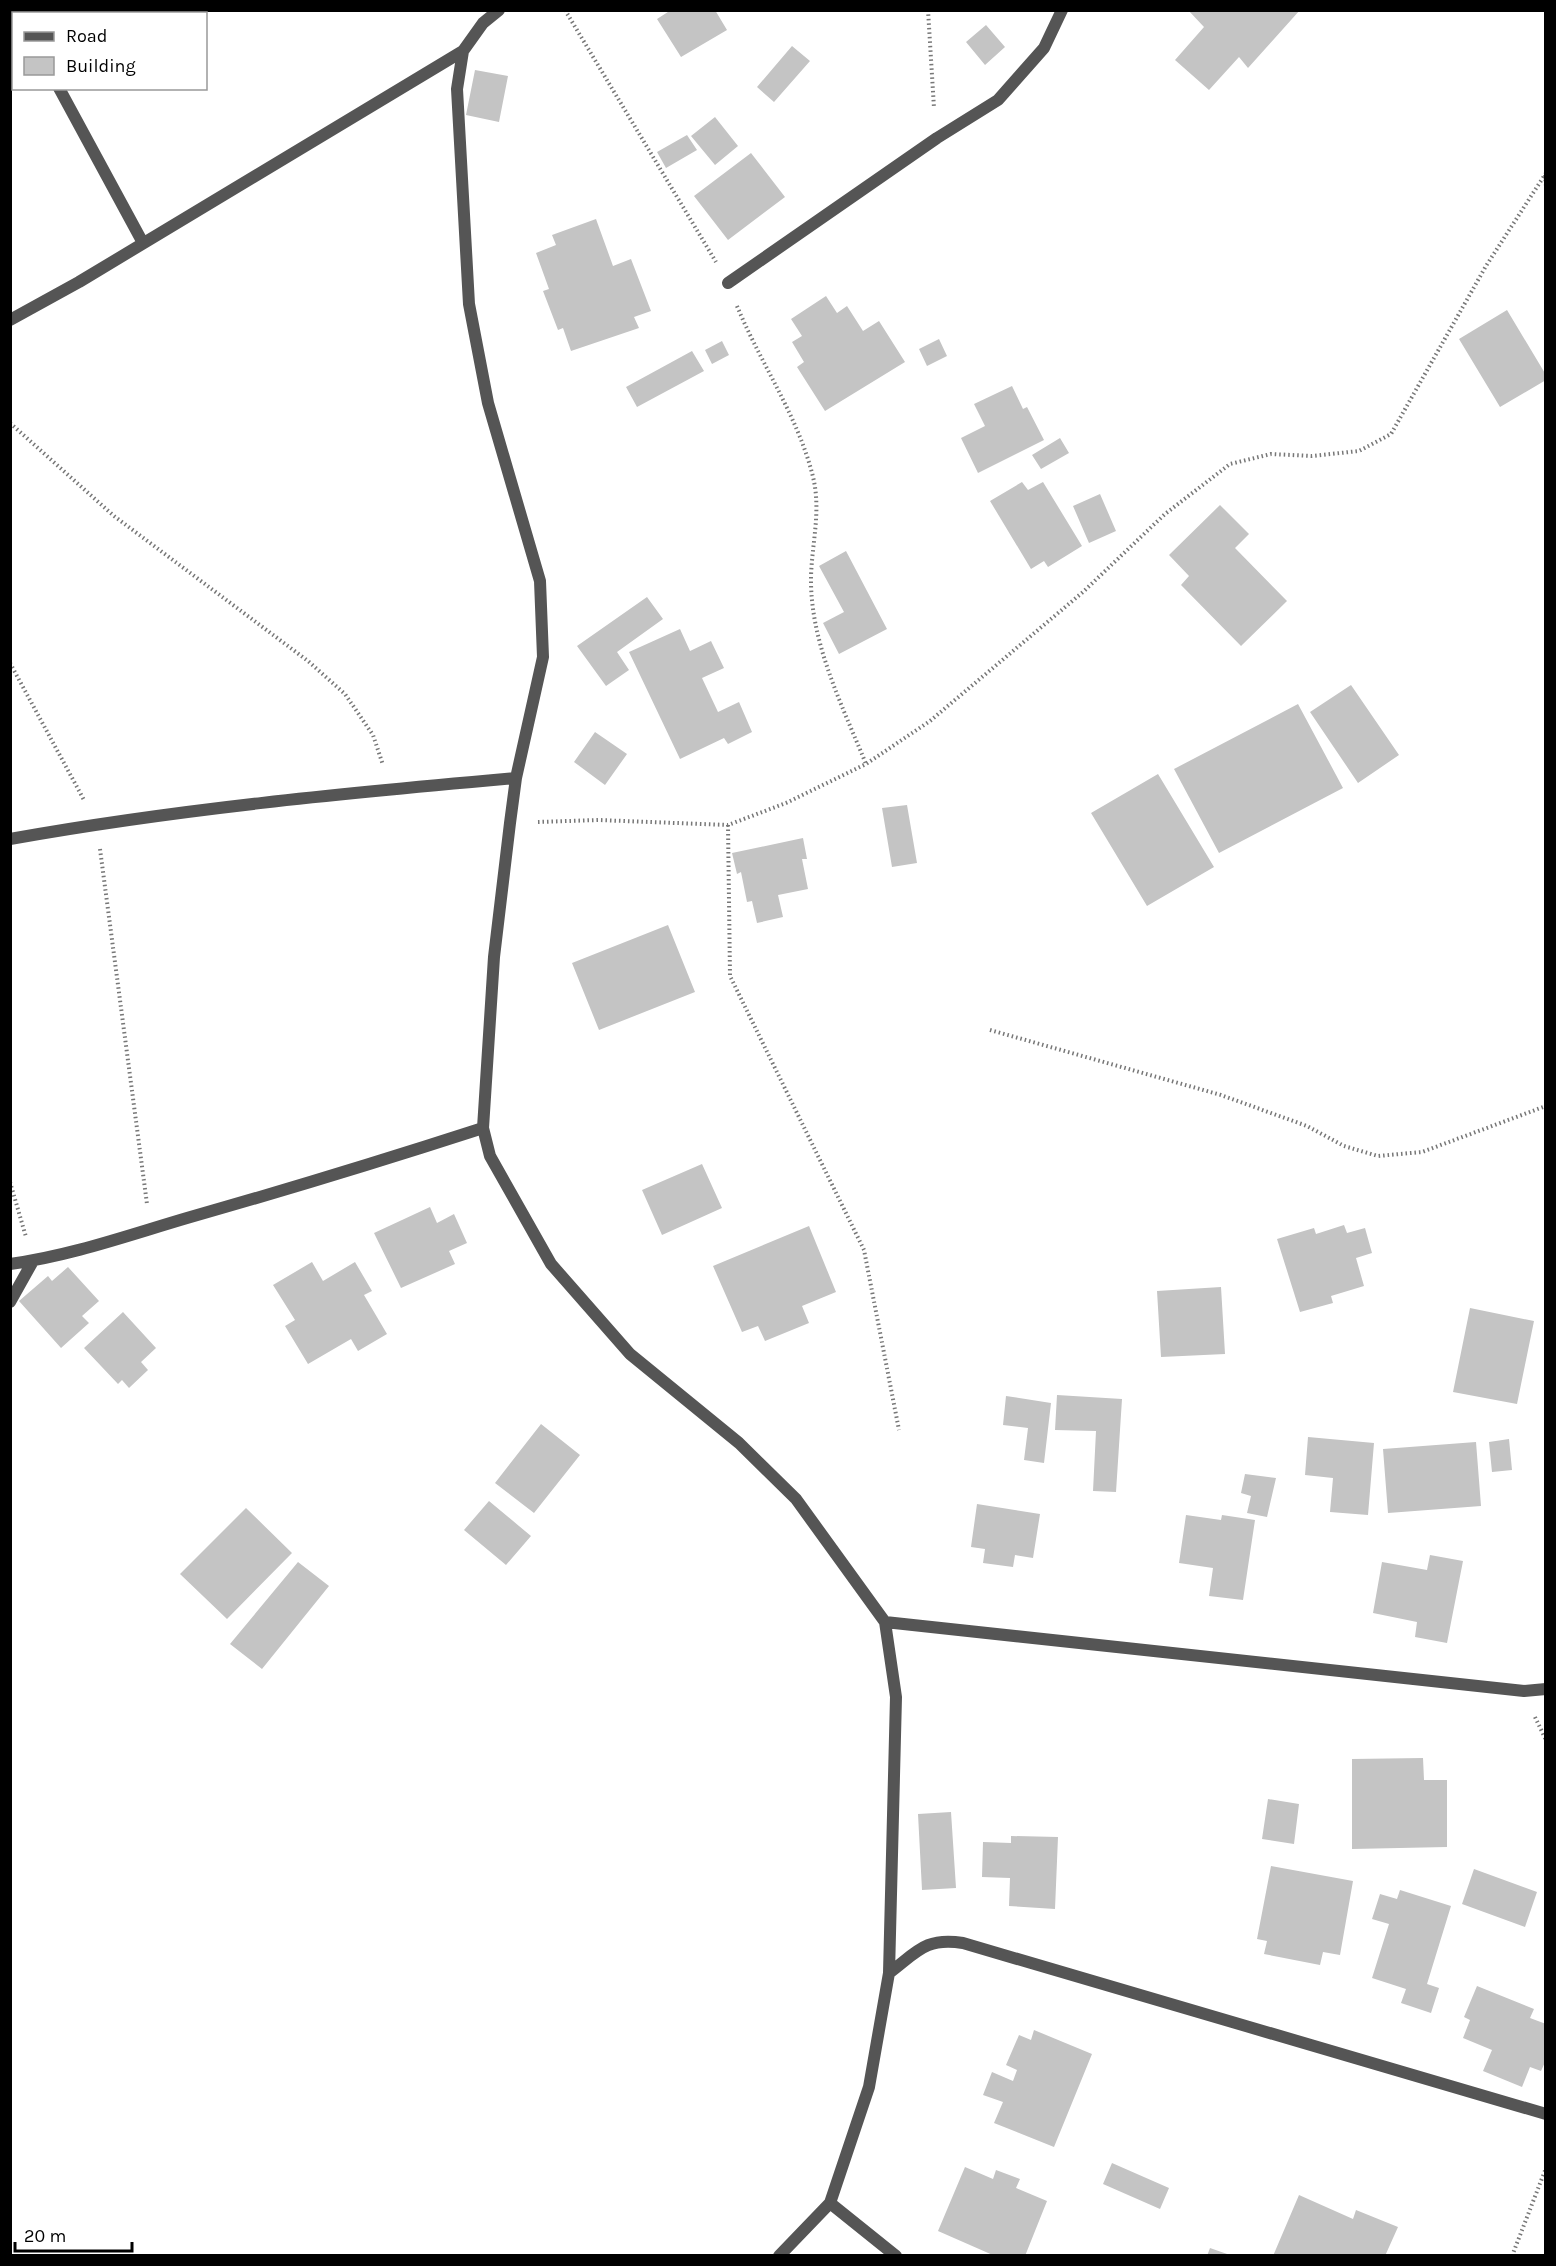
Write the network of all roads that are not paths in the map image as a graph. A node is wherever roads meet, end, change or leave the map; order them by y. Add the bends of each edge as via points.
1 (499, 10) edge
2 (1062, 10) edge
3 (463, 51) junction
4 (60, 90) edge
5 (143, 243) junction
6 (728, 283) road end
7 (10, 320) edge
8 (516, 778) junction
9 (10, 839) edge
10 (483, 1128) junction
11 (33, 1261) junction
12 (10, 1264) edge
13 (10, 1302) edge
14 (885, 1622) junction
15 (1545, 1689) edge
16 (889, 1973) junction
17 (1545, 2114) edge
18 (830, 2203) junction
19 (779, 2256) edge
20 (896, 2256) edge

1 - 3 street via 483,22
2 - 6 street via 1044,48 998,100
3 - 5 street
3 - 8 street via 457,89 469,304 489,403 540,581 543,657
4 - 5 street
5 - 7 street
8 - 9 street via 97,824
8 - 10 street via 494,957
10 - 11 street via 350,1171
10 - 14 street via 490,1156 551,1264 630,1354 739,1443 796,1499
11 - 12 street
11 - 13 street
14 - 15 street via 1524,1691
14 - 16 street via 896,1697
16 - 17 street via 924,1946 940,1939 963,1943
16 - 18 street via 869,2087
18 - 19 street
18 - 20 street

